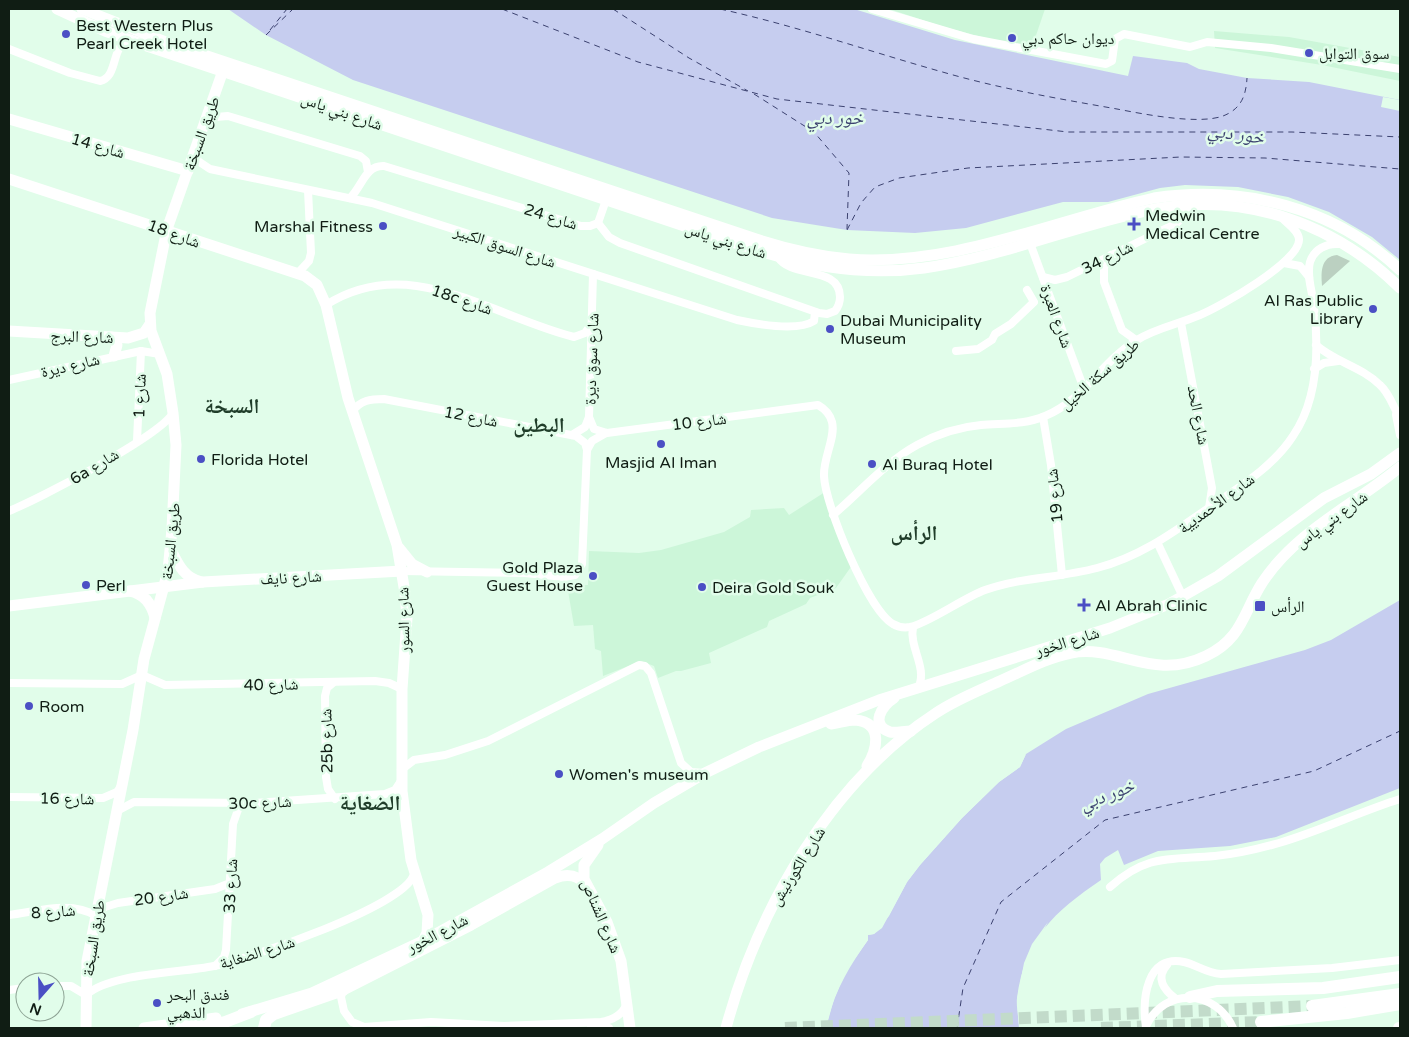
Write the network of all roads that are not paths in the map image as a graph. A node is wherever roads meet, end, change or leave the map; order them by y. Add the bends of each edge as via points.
1 (57, 9) edge
2 (82, 9) edge
3 (872, 9) edge
4 (130, 40) junction
5 (9, 49) edge
6 (225, 66) junction
7 (1400, 69) edge
8 (9, 119) edge
9 (205, 123) junction
10 (195, 151) junction
11 (188, 172) junction
12 (368, 172) junction
13 (9, 179) edge
14 (308, 190) junction
15 (350, 198) junction
16 (606, 200) junction
17 (1190, 205) junction
18 (174, 210) junction
19 (1278, 215) junction
20 (598, 223) junction
21 (166, 229) junction
22 (182, 235) junction
23 (1030, 243) junction
24 (1351, 247) junction
25 (816, 254) junction
26 (1111, 255) junction
27 (778, 257) junction
28 (908, 257) junction
29 (1284, 263) junction
30 (810, 265) junction
31 (1400, 270) edge
32 (865, 271) junction
33 (297, 274) junction
34 (593, 274) junction
35 (1043, 277) junction
36 (1310, 279) junction
37 (1400, 288) edge
38 (1027, 290) dead end
39 (326, 305) junction
40 (815, 312) junction
41 (592, 323) junction
42 (1181, 323) junction
43 (150, 324) junction
44 (9, 331) edge
45 (111, 337) junction
46 (1136, 340) junction
47 (1316, 345) junction
48 (140, 351) junction
49 (956, 352) dead end
50 (160, 354) junction
51 (114, 356) junction
52 (1340, 362) junction
53 (1314, 369) junction
54 (9, 380) edge
55 (1084, 389) junction
56 (1396, 410) junction
57 (173, 412) junction
58 (352, 412) junction
59 (589, 417) junction
60 (1043, 417) junction
61 (1400, 418) edge
62 (606, 433) junction
63 (572, 435) junction
64 (1400, 435) edge
65 (137, 441) junction
66 (1400, 444) edge
67 (587, 450) junction
68 (1399, 458) edge
69 (1333, 492) junction
70 (1209, 508) junction
71 (1342, 509) junction
72 (9, 511) edge
73 (833, 515) junction
74 (1158, 544) junction
75 (397, 545) junction
76 (170, 549) junction
77 (402, 571) junction
78 (427, 572) junction
79 (376, 573) junction
80 (1062, 575) junction
81 (203, 582) junction
82 (165, 586) junction
83 (126, 590) junction
84 (405, 593) junction
85 (1183, 597) junction
86 (9, 606) edge
87 (155, 618) junction
88 (900, 627) junction
89 (914, 627) junction
90 (912, 638) junction
91 (921, 670) junction
92 (142, 675) junction
93 (936, 681) junction
94 (9, 683) edge
95 (334, 683) junction
96 (915, 688) junction
97 (402, 689) junction
98 (804, 729) junction
99 (911, 731) junction
100 (704, 773) junction
101 (401, 776) junction
102 (121, 786) junction
103 (854, 786) junction
104 (9, 797) edge
105 (1400, 798) edge
106 (335, 799) junction
107 (240, 804) junction
108 (116, 811) junction
109 (602, 839) junction
110 (414, 874) junction
111 (230, 883) junction
112 (587, 886) junction
113 (1110, 887) dead end
114 (9, 915) edge
115 (96, 916) junction
116 (423, 941) junction
117 (1400, 960) edge
118 (1169, 963) junction
119 (214, 966) junction
120 (1400, 977) edge
121 (65, 986) edge
122 (344, 990) junction
123 (1400, 994) edge
124 (86, 995) junction
125 (1190, 997) junction
126 (1176, 999) junction
127 (628, 1001) junction
128 (1400, 1004) edge
129 (1312, 1006) tunnel mouth
130 (1400, 1010) edge
131 (251, 1012) junction
132 (1348, 1013) junction
133 (1260, 1022) tunnel mouth
134 (573, 1024) junction
135 (1146, 1027) edge
136 (86, 1028) edge
137 (144, 1028) edge
138 (197, 1028) edge
139 (264, 1028) edge
140 (609, 1028) edge
141 (630, 1028) edge
142 (726, 1028) edge
143 (1233, 1028) edge

1 - 4 main road, شارع بني ياس
2 - 6 main road, شارع بني ياس
3 - 7 street via 973,39 1104,64 1112,61 1115,39 1124,34 1190,47 1207,42 1271,48
4 - 5 street via 120,46 107,78 96,81
4 - 6 main road, شارع بني ياس
6 - 9 main road, طريق السبخة
6 - 16 main road, شارع بني ياس
6 - 25 main road, شارع بني ياس via 756,240
8 - 11 main road, شارع 14
9 - 10 main road, طريق السبخة
9 - 12 street via 216,117 228,116 363,158 368,164
10 - 11 main road, طريق السبخة
10 - 14 street, شارع السوق الكبير via 201,165 210,170
11 - 18 main road, طريق السبخة
12 - 15 street
12 - 20 street, شارع 24 via 380,166 389,167 581,226
13 - 21 main road, شارع 18
14 - 15 street, شارع السوق الكبير
14 - 33 street via 311,253
15 - 34 street, شارع السوق الكبير
16 - 20 street
16 - 27 main road, شارع بني ياس
17 - 19 main road, شارع بني ياس via 1230,206
17 - 23 main road, شارع بني ياس via 1140,212
17 - 26 street, شارع 34 via 1181,220
18 - 21 main road, طريق السبخة
18 - 22 main road via 174,221
19 - 24 main road, شارع بني ياس via 1316,228
19 - 29 street, طريق سكة الخيل via 1296,231 1299,241
20 - 40 street, شارع 24 via 609,237 620,243
21 - 22 main road, شارع 18
21 - 43 main road, طريق السبخة
22 - 33 main road, شارع 18
23 - 32 main road, شارع بني ياس via 943,265
23 - 35 street, شارع العبرة
24 - 36 street, شارع الأحمديية via 1332,244 1316,252 1310,260
24 - 37 main road, شارع بني ياس
25 - 28 main road, شارع بني ياس via 851,259
25 - 30 main road via 823,258 822,262
26 - 35 street, شارع 34 via 1061,280
26 - 46 street via 1104,267 1104,282 1122,330
27 - 30 main road, شارع بني ياس
27 - 40 street via 789,267 828,278 839,286 838,308 827,314
28 - 31 main road, شارع بني ياس via 963,248 1154,198 1210,193 1268,200 1322,218 1372,247
28 - 32 main road via 897,263 865,263 862,267
29 - 36 street via 1300,266
29 - 42 street, طريق سكة الخيل via 1220,305
30 - 32 main road, شارع بني ياس
33 - 39 main road, شارع 18 via 317,285
34 - 40 street, شارع السوق الكبير via 756,324 808,324 814,321
34 - 41 street, شارع سوق ديرة
35 - 55 street, شارع العبرة
36 - 47 street, شارع الأحمديية
38 - 49 street via 1034,302 1011,324 978,349
39 - 41 street, 18c شارع via 360,288 401,283 429,287 574,337 585,333
39 - 58 main road, شارع السور
41 - 59 street, شارع سوق ديرة
42 - 46 street, طريق سكة الخيل
42 - 70 street, شارع الحد via 1212,488
43 - 45 main road, شارع البرج via 144,333 134,338
43 - 50 main road, طريق السبخة
44 - 45 main road, شارع البرج
45 - 51 main road via 117,345
46 - 55 street, طريق سكة الخيل
47 - 52 street
47 - 53 street, شارع الأحمديية
48 - 50 street, شارع ديرة
48 - 51 street, شارع ديرة
48 - 65 street, شارع 1
50 - 57 main road, طريق السبخة
51 - 54 street, شارع ديرة
52 - 53 street via 1328,362
52 - 56 street via 1375,380
53 - 70 street, شارع الأحمديية via 1306,413 1289,442 1258,473
55 - 60 street, طريق سكة الخيل via 1064,406
56 - 61 street
56 - 64 street
57 - 65 street, 6a شارع via 163,424
57 - 76 main road, طريق السبخة via 176,445
58 - 63 street, شارع 12 via 368,400 384,400
58 - 75 main road, شارع السور
59 - 62 street via 594,429
59 - 63 street, شارع سوق ديرة via 581,430
60 - 73 street, طريق سكة الخيل via 1015,424 966,427 932,438 905,453
60 - 80 street, شارع 19
62 - 67 street via 592,441
62 - 73 street, شارع 10 via 818,405 832,420 824,473
63 - 67 street via 582,440
65 - 72 street, 6a شارع via 60,487
66 - 68 street
67 - 78 street, شارع نايف via 582,564 575,575
68 - 69 main road, شارع الخور
68 - 71 main road, شارع بني ياس
69 - 71 main road
69 - 85 main road, شارع الخور via 1229,568
70 - 74 street, شارع الأحمديية
71 - 99 main road, شارع بني ياس via 1289,550 1263,581 1237,632 1203,658 1160,666 1132,662 1102,652 1059,656 952,703
73 - 88 street via 883,615
74 - 80 street, شارع الأحمديية via 1099,568
74 - 85 street
75 - 77 main road, شارع السور
75 - 78 main road via 409,561
76 - 81 main road via 188,576
76 - 82 main road, طريق السبخة
77 - 78 street, شارع نايف
77 - 79 main road, شارع نايف
77 - 84 main road, شارع السور
79 - 81 main road, شارع نايف
79 - 84 main road via 394,580
80 - 89 street, شارع الأحمديية via 996,586 968,597
81 - 82 main road, شارع نايف
82 - 83 main road, شارع نايف
82 - 87 main road, طريق السبخة
83 - 86 main road, شارع نايف
83 - 87 main road via 141,595 149,602
84 - 97 main road, شارع السور
85 - 93 main road, شارع الخور via 1125,623
87 - 92 main road, طريق السبخة
88 - 89 street
88 - 90 street
89 - 90 street
90 - 91 street
91 - 93 street
91 - 96 street
92 - 94 street via 122,684
92 - 95 street, شارع 40 via 157,683 174,686
92 - 102 main road, طريق السبخة
93 - 96 main road, شارع الخور
95 - 97 street, شارع 40 via 382,682
95 - 106 street, 25b شارع via 325,696 326,777 328,789
96 - 98 main road, شارع الخور
96 - 99 main road via 883,705 879,715 882,725 890,732
97 - 101 main road, شارع السور
98 - 100 main road, شارع الخور
98 - 103 main road via 854,720 872,729 876,736 876,750
99 - 103 main road, شارع الكورنيش
100 - 101 street via 691,772 681,763 652,673 639,665 488,740 459,751 414,760
100 - 109 main road, شارع الخور
101 - 106 street, 30c شارع via 395,790 385,794
101 - 110 main road, شارع السور
102 - 104 street, شارع 16 via 117,792 103,798
102 - 108 main road, طريق السبخة
103 - 142 main road, شارع الكورنيش via 814,836 773,903 743,970
105 - 113 street via 1278,844 1231,854 1179,856 1148,862
106 - 107 street, 30c شارع
107 - 108 street, 30c شارع via 134,802
107 - 111 street, شارع 33 via 234,817
108 - 115 main road, طريق السبخة
109 - 112 main road, شارع الشناص via 584,865
109 - 116 main road, شارع الخور
110 - 116 main road, شارع السور via 428,915
110 - 119 street, شارع الضغاية via 404,888 326,929
111 - 115 street, شارع 20 via 215,889 111,904
111 - 119 street, شارع 33 via 226,950
112 - 122 main road, شارع الخور via 576,877 555,878
112 - 127 main road, شارع الشناص via 614,941
114 - 115 street, شارع 8 via 68,908 83,909
115 - 124 main road, طريق السبخة via 86,969
116 - 131 main road, شارع الخور via 332,985
117 - 118 street via 1332,968 1221,974 1184,962
118 - 126 street via 1161,981 1166,992
118 - 135 street via 1156,970 1148,982
119 - 124 street, شارع الضغاية via 113,981
120 - 125 main road via 1314,989 1217,991
121 - 124 street
122 - 134 street via 341,997 344,1011 352,1022 364,1027 430,1022 504,1026
122 - 139 main road via 274,1014 266,1020
123 - 129 main road
124 - 136 main road, طريق السبخة
125 - 126 street
125 - 143 street via 1216,1006
126 - 135 street via 1158,1009
127 - 134 street via 615,1018
127 - 141 main road, شارع الشناص
128 - 132 main road
130 - 132 main road
131 - 137 main road, شارع الخور
131 - 138 main road
132 - 133 main road
134 - 140 street

